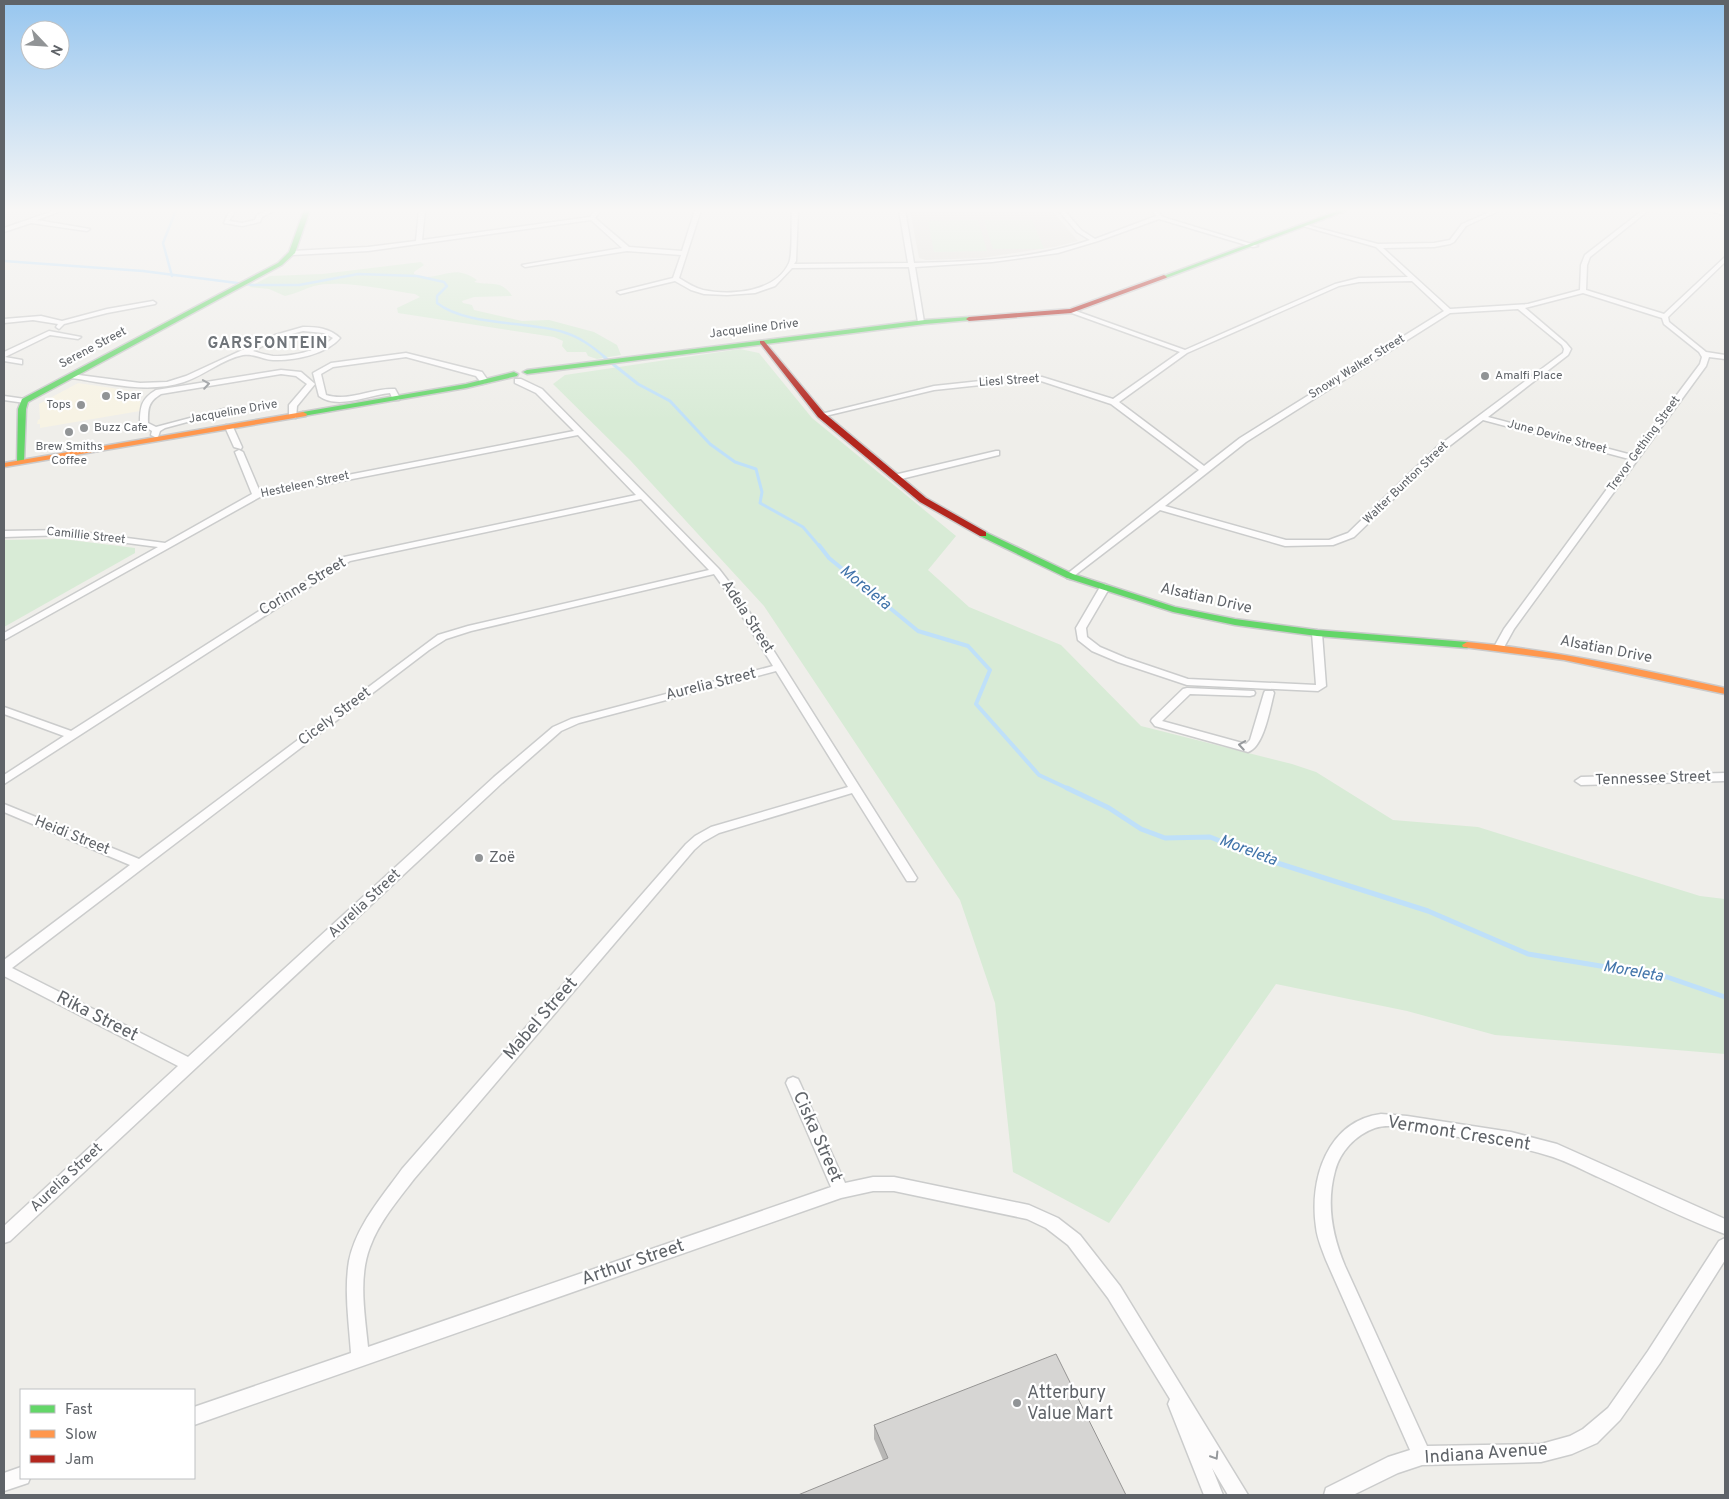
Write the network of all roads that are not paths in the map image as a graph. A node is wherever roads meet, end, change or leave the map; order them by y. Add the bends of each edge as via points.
1 (251, 280) edge
2 (672, 280) edge
3 (678, 280) edge
4 (776, 280) edge
5 (914, 280) edge
6 (1160, 280) edge
7 (1367, 280) edge
8 (1415, 280) edge
9 (1583, 280) edge
10 (1703, 280) edge
11 (1583, 291) junction
12 (620, 292) dead end
13 (153, 303) dead end
14 (1520, 307) junction
15 (1448, 311) junction
16 (1074, 312) junction
17 (1665, 317) junction
18 (4, 321) edge
19 (921, 322) junction
20 (62, 323) junction
21 (49, 333) junction
22 (78, 337) dead end
23 (762, 342) junction
24 (1185, 352) junction
25 (245, 353) junction
26 (1705, 354) junction
27 (4, 355) edge
28 (1725, 357) edge
29 (4, 359) edge
30 (19, 362) dead end
31 (532, 375) junction
32 (71, 376) junction
33 (517, 379) junction
34 (485, 382) junction
35 (466, 386) junction
36 (539, 391) junction
37 (4, 398) edge
38 (396, 398) junction
39 (25, 401) junction
40 (1114, 402) junction
41 (224, 411) dead end
42 (821, 415) junction
43 (293, 416) junction
44 (1481, 417) junction
45 (229, 427) junction
46 (580, 432) junction
47 (156, 435) junction
48 (996, 452) dead end
49 (1634, 458) junction
50 (20, 462) junction
51 (4, 465) edge
52 (1204, 470) junction
53 (897, 477) junction
54 (257, 494) junction
55 (644, 496) junction
56 (1157, 506) junction
57 (4, 534) edge
58 (168, 546) junction
59 (716, 571) junction
60 (1070, 576) junction
61 (1106, 587) junction
62 (1318, 633) junction
63 (4, 638) edge
64 (1499, 647) junction
65 (779, 667) junction
66 (1316, 687) junction
67 (1725, 691) edge
68 (1269, 693) junction
69 (4, 710) edge
70 (71, 735) junction
71 (1725, 777) edge
72 (4, 780) edge
73 (1581, 781) dead end
74 (854, 788) junction
75 (4, 808) edge
76 (140, 864) junction
77 (911, 878) dead end
78 (4, 969) edge
79 (190, 1065) junction
80 (793, 1082) dead end
81 (841, 1191) junction
82 (1725, 1227) edge
83 (4, 1236) edge
84 (1725, 1246) edge
85 (360, 1358) junction
86 (1171, 1385) junction
87 (195, 1416) edge
88 (1422, 1456) junction
89 (20, 1476) edge
90 (4, 1482) edge
91 (1212, 1495) edge
92 (1239, 1495) edge
93 (1333, 1495) edge

1 - 32 street, Serene Street
2 - 12 street
3 - 4 street via 708,292 769,287
5 - 19 street
6 - 16 street, Jacqueline Drive
7 - 24 street via 1343,283
8 - 15 street
9 - 11 street
10 - 17 street
11 - 14 street, Snowy Walker Street
11 - 17 street
13 - 20 street
14 - 15 street, Snowy Walker Street
14 - 44 street, Walter Bunton Street via 1564,344 1568,352
15 - 52 street, Snowy Walker Street via 1281,414
16 - 19 street, Jacqueline Drive via 1017,319
16 - 24 street
17 - 26 street via 1666,323
18 - 20 street via 38,318
19 - 23 street, Jacqueline Drive
20 - 21 street
21 - 22 street
21 - 27 street
23 - 31 street, Jacqueline Drive
23 - 42 street, Alsatian Drive
24 - 40 street
25 - 25 street via 281,357 321,349 337,338 311,328 298,329
25 - 32 street via 168,384 145,386
26 - 28 street
26 - 49 street, Trevor Gething Street via 1703,364
29 - 30 street
31 - 33 street, Jacqueline Drive
31 - 36 street, Adela Street
32 - 39 street, Serene Street
33 - 34 street, Jacqueline Drive
33 - 35 street, Jacqueline Drive
33 - 36 street, Adela Street
34 - 35 street, Jacqueline Drive
34 - 38 street via 479,374 406,355 331,365 318,373 323,396 327,398 389,391
35 - 38 street, Jacqueline Drive
36 - 46 street, Adela Street
37 - 39 street
38 - 43 street, Jacqueline Drive
39 - 50 street
40 - 42 street, Liesl Street via 1052,381 1029,378 934,388
40 - 52 street, Liesl Street
41 - 47 street via 191,418
42 - 53 street, Alsatian Drive
43 - 45 street, Jacqueline Drive
47 -> 43 street via 144,424 144,404 145,400 160,392 282,372 298,374 311,384 293,405
44 - 49 street, June Devine Street
44 - 56 street, Walter Bunton Street via 1428,460 1351,535 1338,541 1305,544 1276,541
45 - 47 street, Jacqueline Drive
45 - 54 street
46 - 54 street, Hesteleen Street
46 - 55 street, Adela Street
47 - 50 street, Jacqueline Drive
48 - 53 street
49 - 64 street, Trevor Gething Street
50 - 51 street, Jacqueline Drive
52 - 56 street, Snowy Walker Street
53 - 60 street, Alsatian Drive via 945,514
54 - 58 street, Hesteleen Street
55 - 59 street, Adela Street
55 - 70 street, Corinne Street via 347,559
56 - 60 street, Snowy Walker Street
57 - 58 street, Camillie Street via 70,532
58 - 63 street, Hesteleen Street
59 - 65 street, Adela Street
59 - 76 street, Cicely Street via 442,637
60 - 61 street, Alsatian Drive
61 - 62 street, Alsatian Drive via 1201,616
61 - 66 street via 1081,628 1082,638 1090,646 1187,682
62 - 64 street, Alsatian Drive
62 - 66 street
64 - 67 street, Alsatian Drive via 1603,664
65 - 74 street, Adela Street
65 - 79 street, Aurelia Street via 589,716 557,729
66 - 68 street via 1309,694
68 -> 68 street via 1255,741 1248,748 1158,724 1156,720 1187,691
69 - 70 street
70 - 72 street, Corinne Street
71 - 73 street, Tennessee Street
74 - 77 street, Adela Street
74 - 85 street, Mabel Street via 715,830 698,839 684,855 408,1174 386,1204 366,1236 357,1262
75 - 76 street, Heidi Street
76 - 78 street, Cicely Street
78 - 79 street, Rika Street
79 - 83 street, Aurelia Street
80 - 81 street, Ciska Street
81 - 85 street, Arthur Street
81 - 86 street, Arthur Street via 873,1184 894,1184 991,1203 1052,1223 1074,1240 1114,1292
82 - 88 street, Vermont Crescent via 1583,1161 1534,1145 1386,1120 1372,1122 1346,1137 1334,1151 1325,1172 1322,1193 1324,1231
84 - 88 street, Indiana Avenue via 1614,1414 1590,1436 1572,1445 1541,1453
85 - 87 street, Arthur Street
86 - 91 street
86 -> 92 street
88 - 93 street, Indiana Avenue via 1395,1464
89 - 90 street

